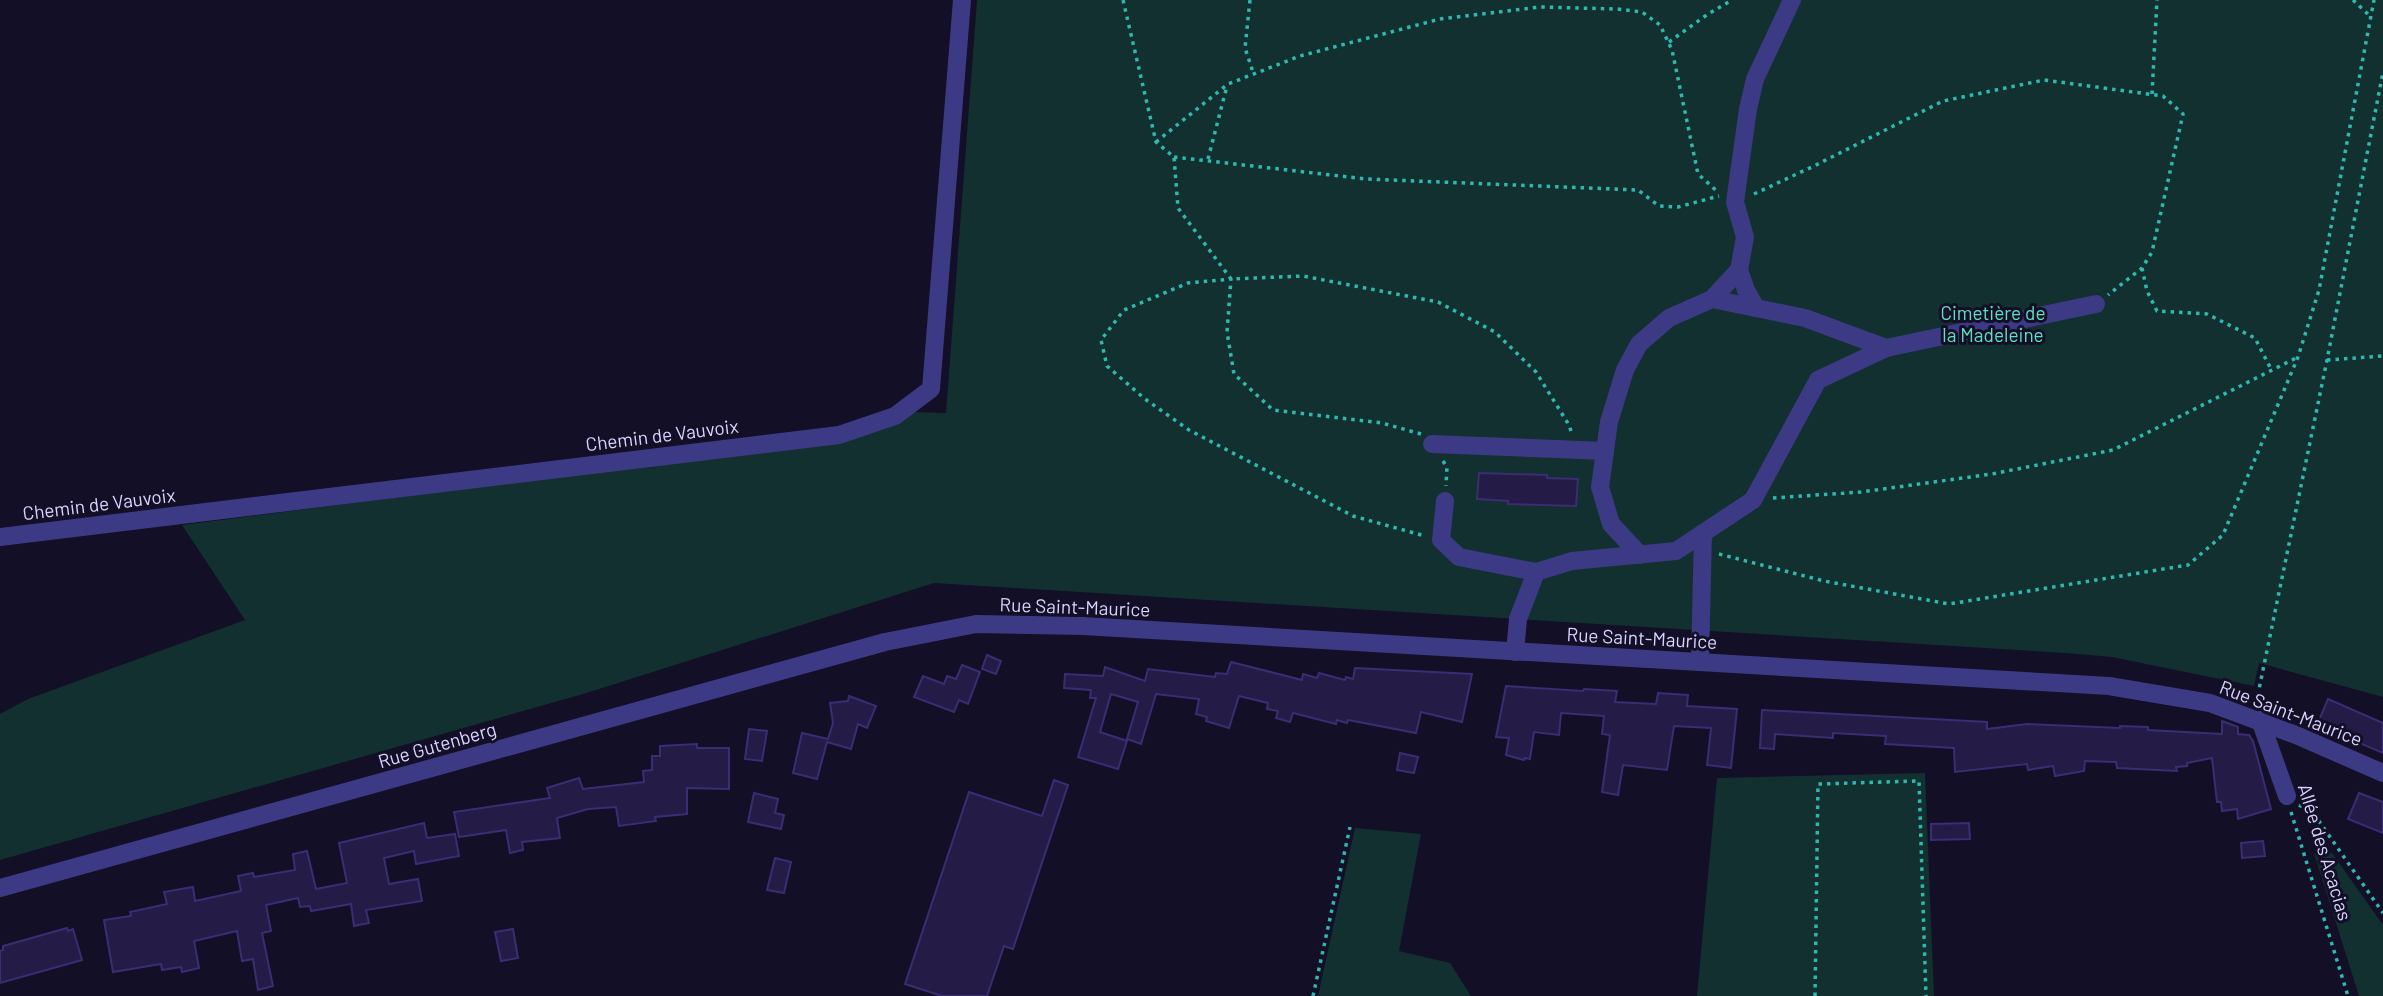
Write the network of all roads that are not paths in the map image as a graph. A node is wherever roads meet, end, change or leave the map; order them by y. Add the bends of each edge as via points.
1 (962, 0) edge
2 (1792, 0) edge
3 (1739, 270) junction
4 (1712, 299) junction
5 (2096, 304) dead end
6 (1756, 308) junction
7 (1886, 348) junction
8 (1432, 444) road end
9 (1605, 451) junction
10 (1445, 501) road end
11 (1703, 533) junction
12 (0, 537) edge
13 (1640, 555) junction
14 (1536, 572) junction
15 (885, 642) joint
16 (1515, 652) junction
17 (1699, 662) junction
18 (2260, 720) junction
19 (2383, 772) edge
20 (2287, 796) road end
21 (0, 888) edge

1 - 12 street, Chemin de Vauvoix via 931,388 895,416 839,435
2 - 3 street via 1755,79 1748,109 1735,202 1745,237
3 - 4 street
3 - 6 street
4 - 6 street
4 - 9 street via 1669,318 1639,344 1625,370
5 - 7 street
6 - 7 street via 1805,318
7 - 11 street via 1818,380 1753,500
8 - 9 street
9 - 13 street via 1601,486 1611,524
10 - 14 street via 1441,540 1459,557
11 - 13 street via 1676,551
11 - 17 street
13 - 14 street via 1572,561
14 - 16 street via 1518,619
15 - 16 street, Rue Saint-Maurice via 976,624 1083,626
15 - 21 street, Rue Gutenberg
16 - 17 street, Rue Saint-Maurice
17 - 18 street, Rue Saint-Maurice via 2109,686 2210,703
18 - 19 street, Rue Saint-Maurice
18 - 20 street, Allée des Acacias

